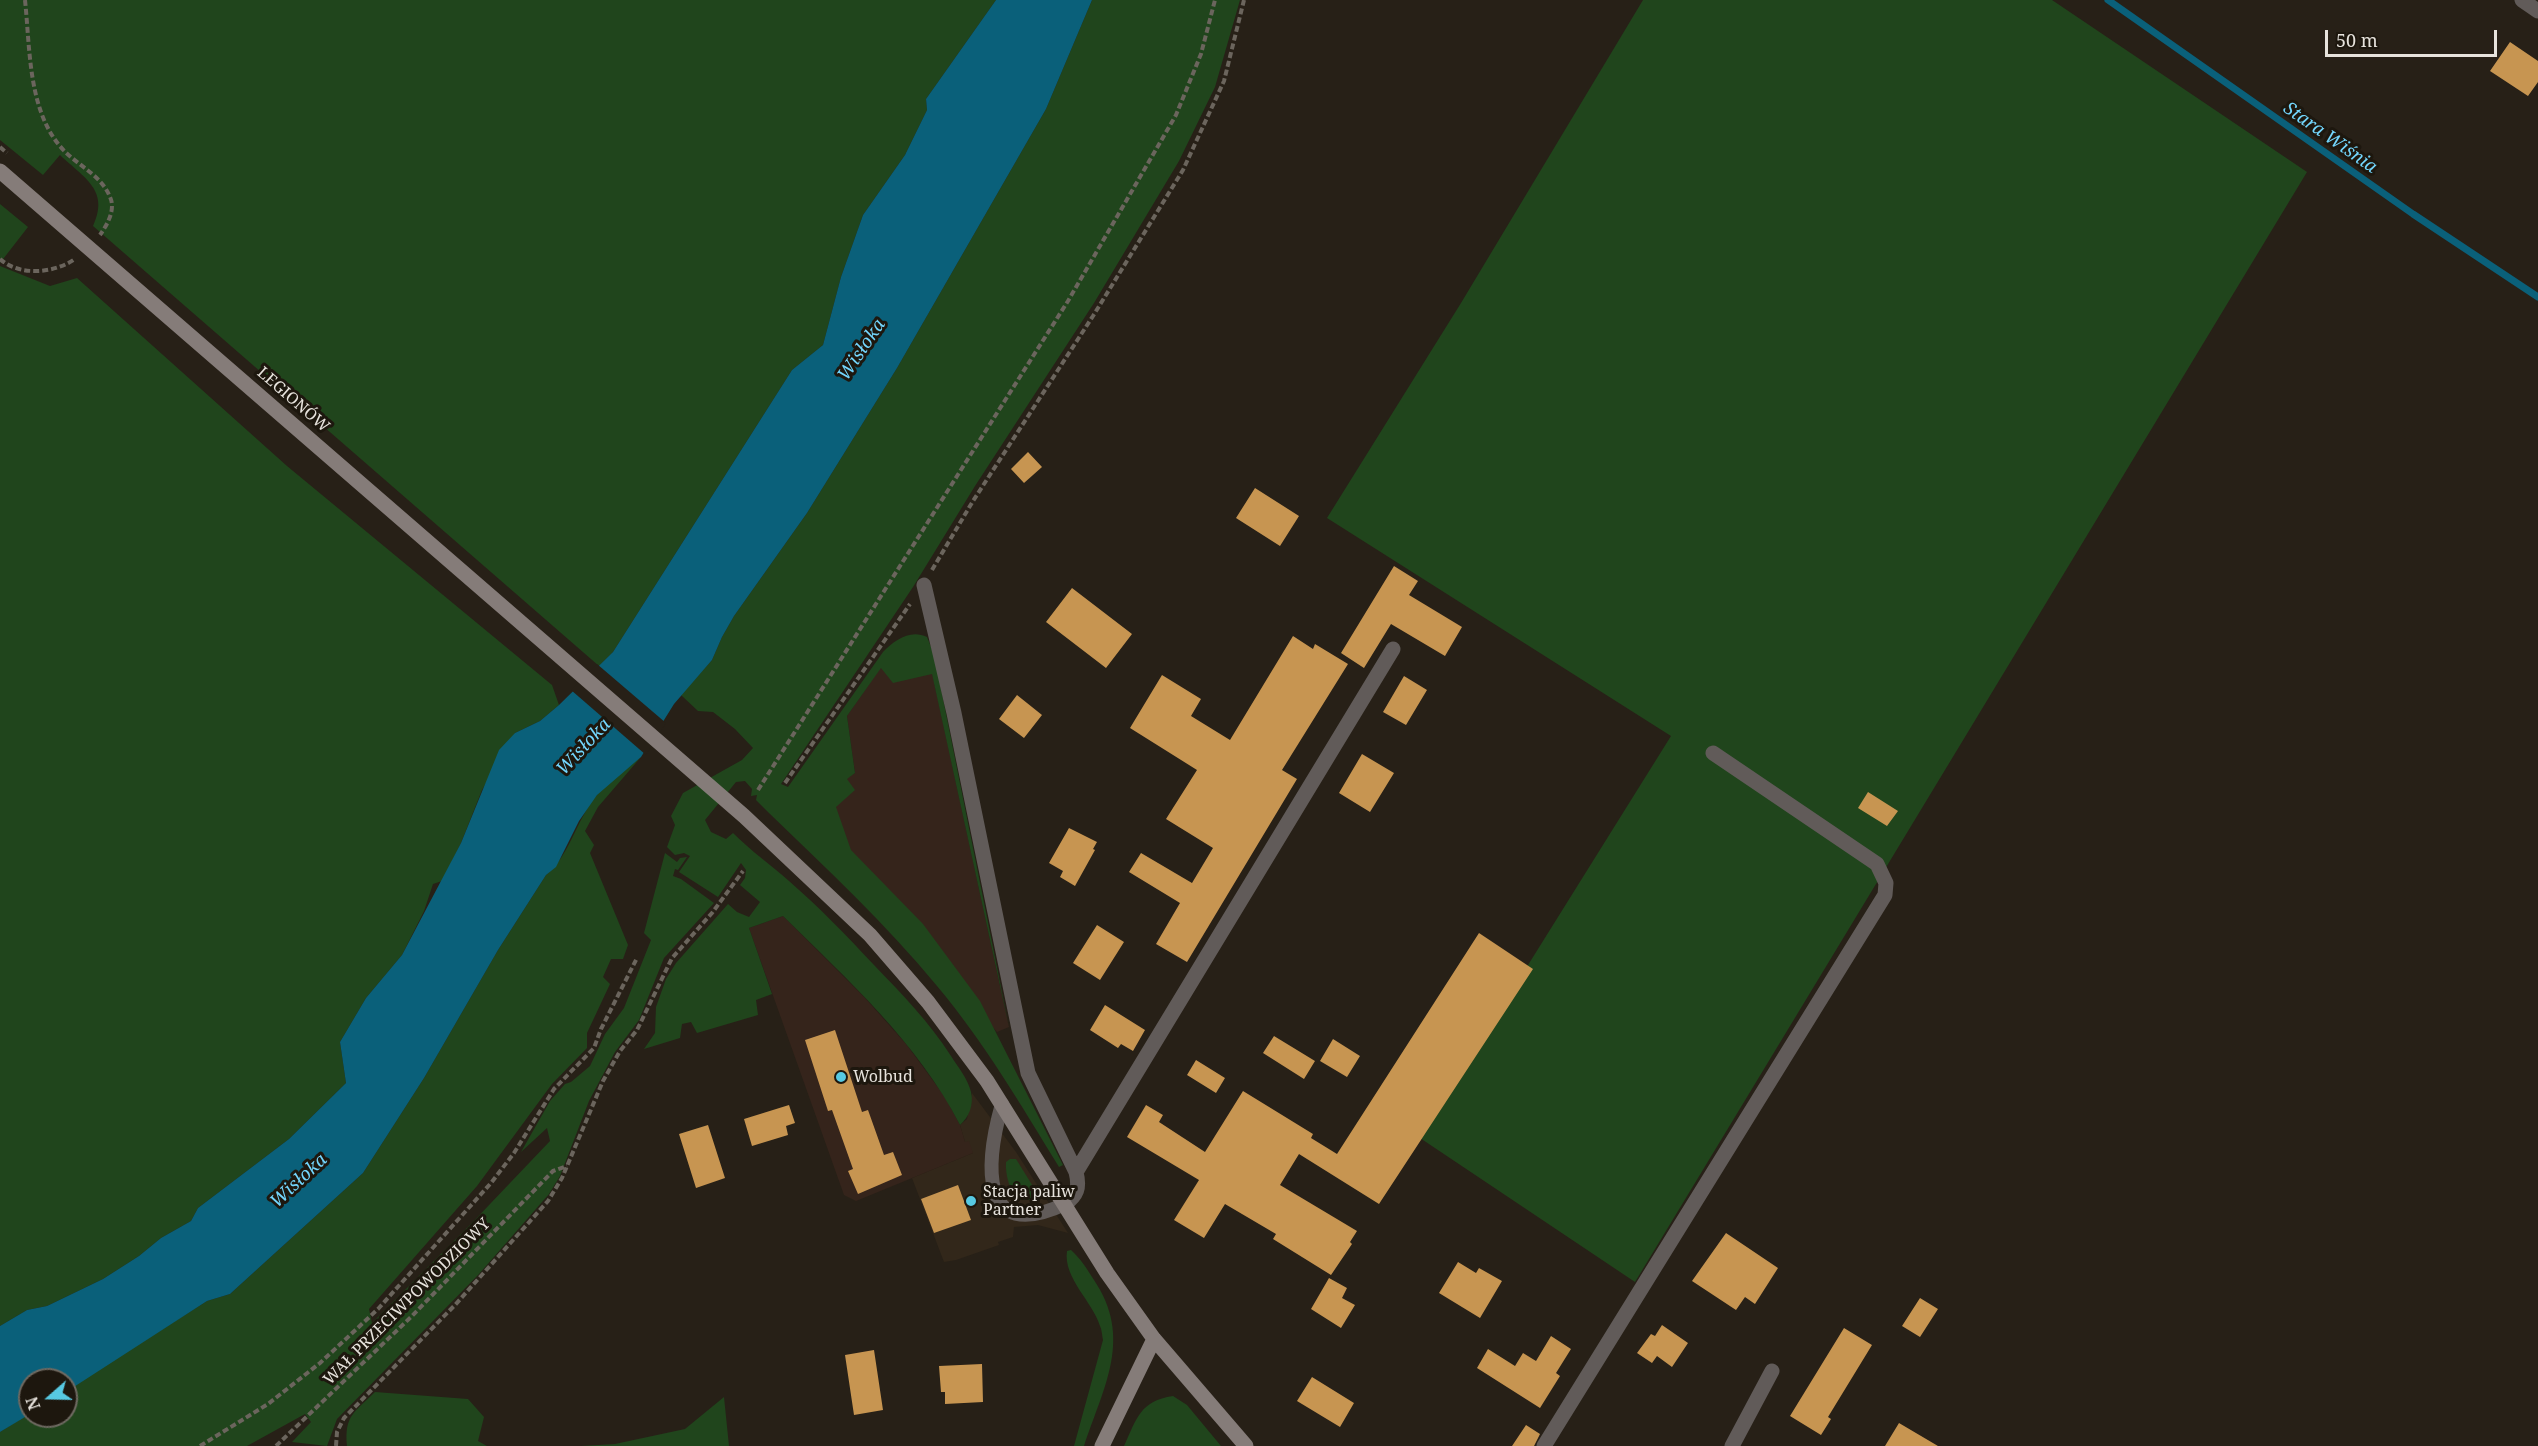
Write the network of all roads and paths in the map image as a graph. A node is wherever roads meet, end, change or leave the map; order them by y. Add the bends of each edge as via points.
1 (25, 0) edge
2 (1215, 0) edge
3 (1244, 0) edge
4 (2522, 0) edge
5 (2538, 11) edge
6 (0, 171) edge
7 (96, 241) dead end
8 (82, 254) dead end
9 (0, 259) edge
10 (924, 585) junction
11 (1393, 649) dead end
12 (1713, 753) dead end
13 (785, 783) dead end
14 (758, 790) dead end
15 (743, 871) dead end
16 (638, 958) dead end
17 (1002, 1104) junction
18 (567, 1166) junction
19 (1076, 1172) junction
20 (1065, 1204) junction
21 (1154, 1339) junction
22 (1772, 1371) dead end
23 (200, 1446) edge
24 (276, 1446) edge
25 (336, 1446) edge
26 (1102, 1446) edge
27 (1246, 1446) edge
28 (1544, 1446) edge
29 (1732, 1446) edge

1 - 7 path via 35,87 46,127 60,147 96,178 111,198 112,213
2 - 14 path via 1201,54 1176,115 1074,291
3 - 10 path via 1224,81 1183,170
4 - 5 street
6 - 17 street, LEGIONÓW via 744,816 870,935 928,1002
8 - 9 path via 64,266 37,271 5,264
10 - 13 path
10 - 19 street via 1028,1073
11 - 19 street
12 - 28 street via 1877,864 1886,883 1885,895
15 - 18 path via 672,958 637,1030 603,1081
16 - 23 path via 594,1048 554,1089 491,1183 378,1309 268,1404
17 - 20 street, LEGIONÓW
17 - 20 lane via 990,1160 1002,1207 1018,1215 1048,1212
18 - 24 path, WAŁ PRZECIWPOWODZIOWY via 553,1171 411,1317
18 - 25 path via 548,1201 463,1296 344,1418
19 - 20 street via 1079,1185 1075,1196
20 - 21 street, LEGIONÓW
21 - 26 street
21 - 27 street, LEGIONÓW
22 - 29 street

